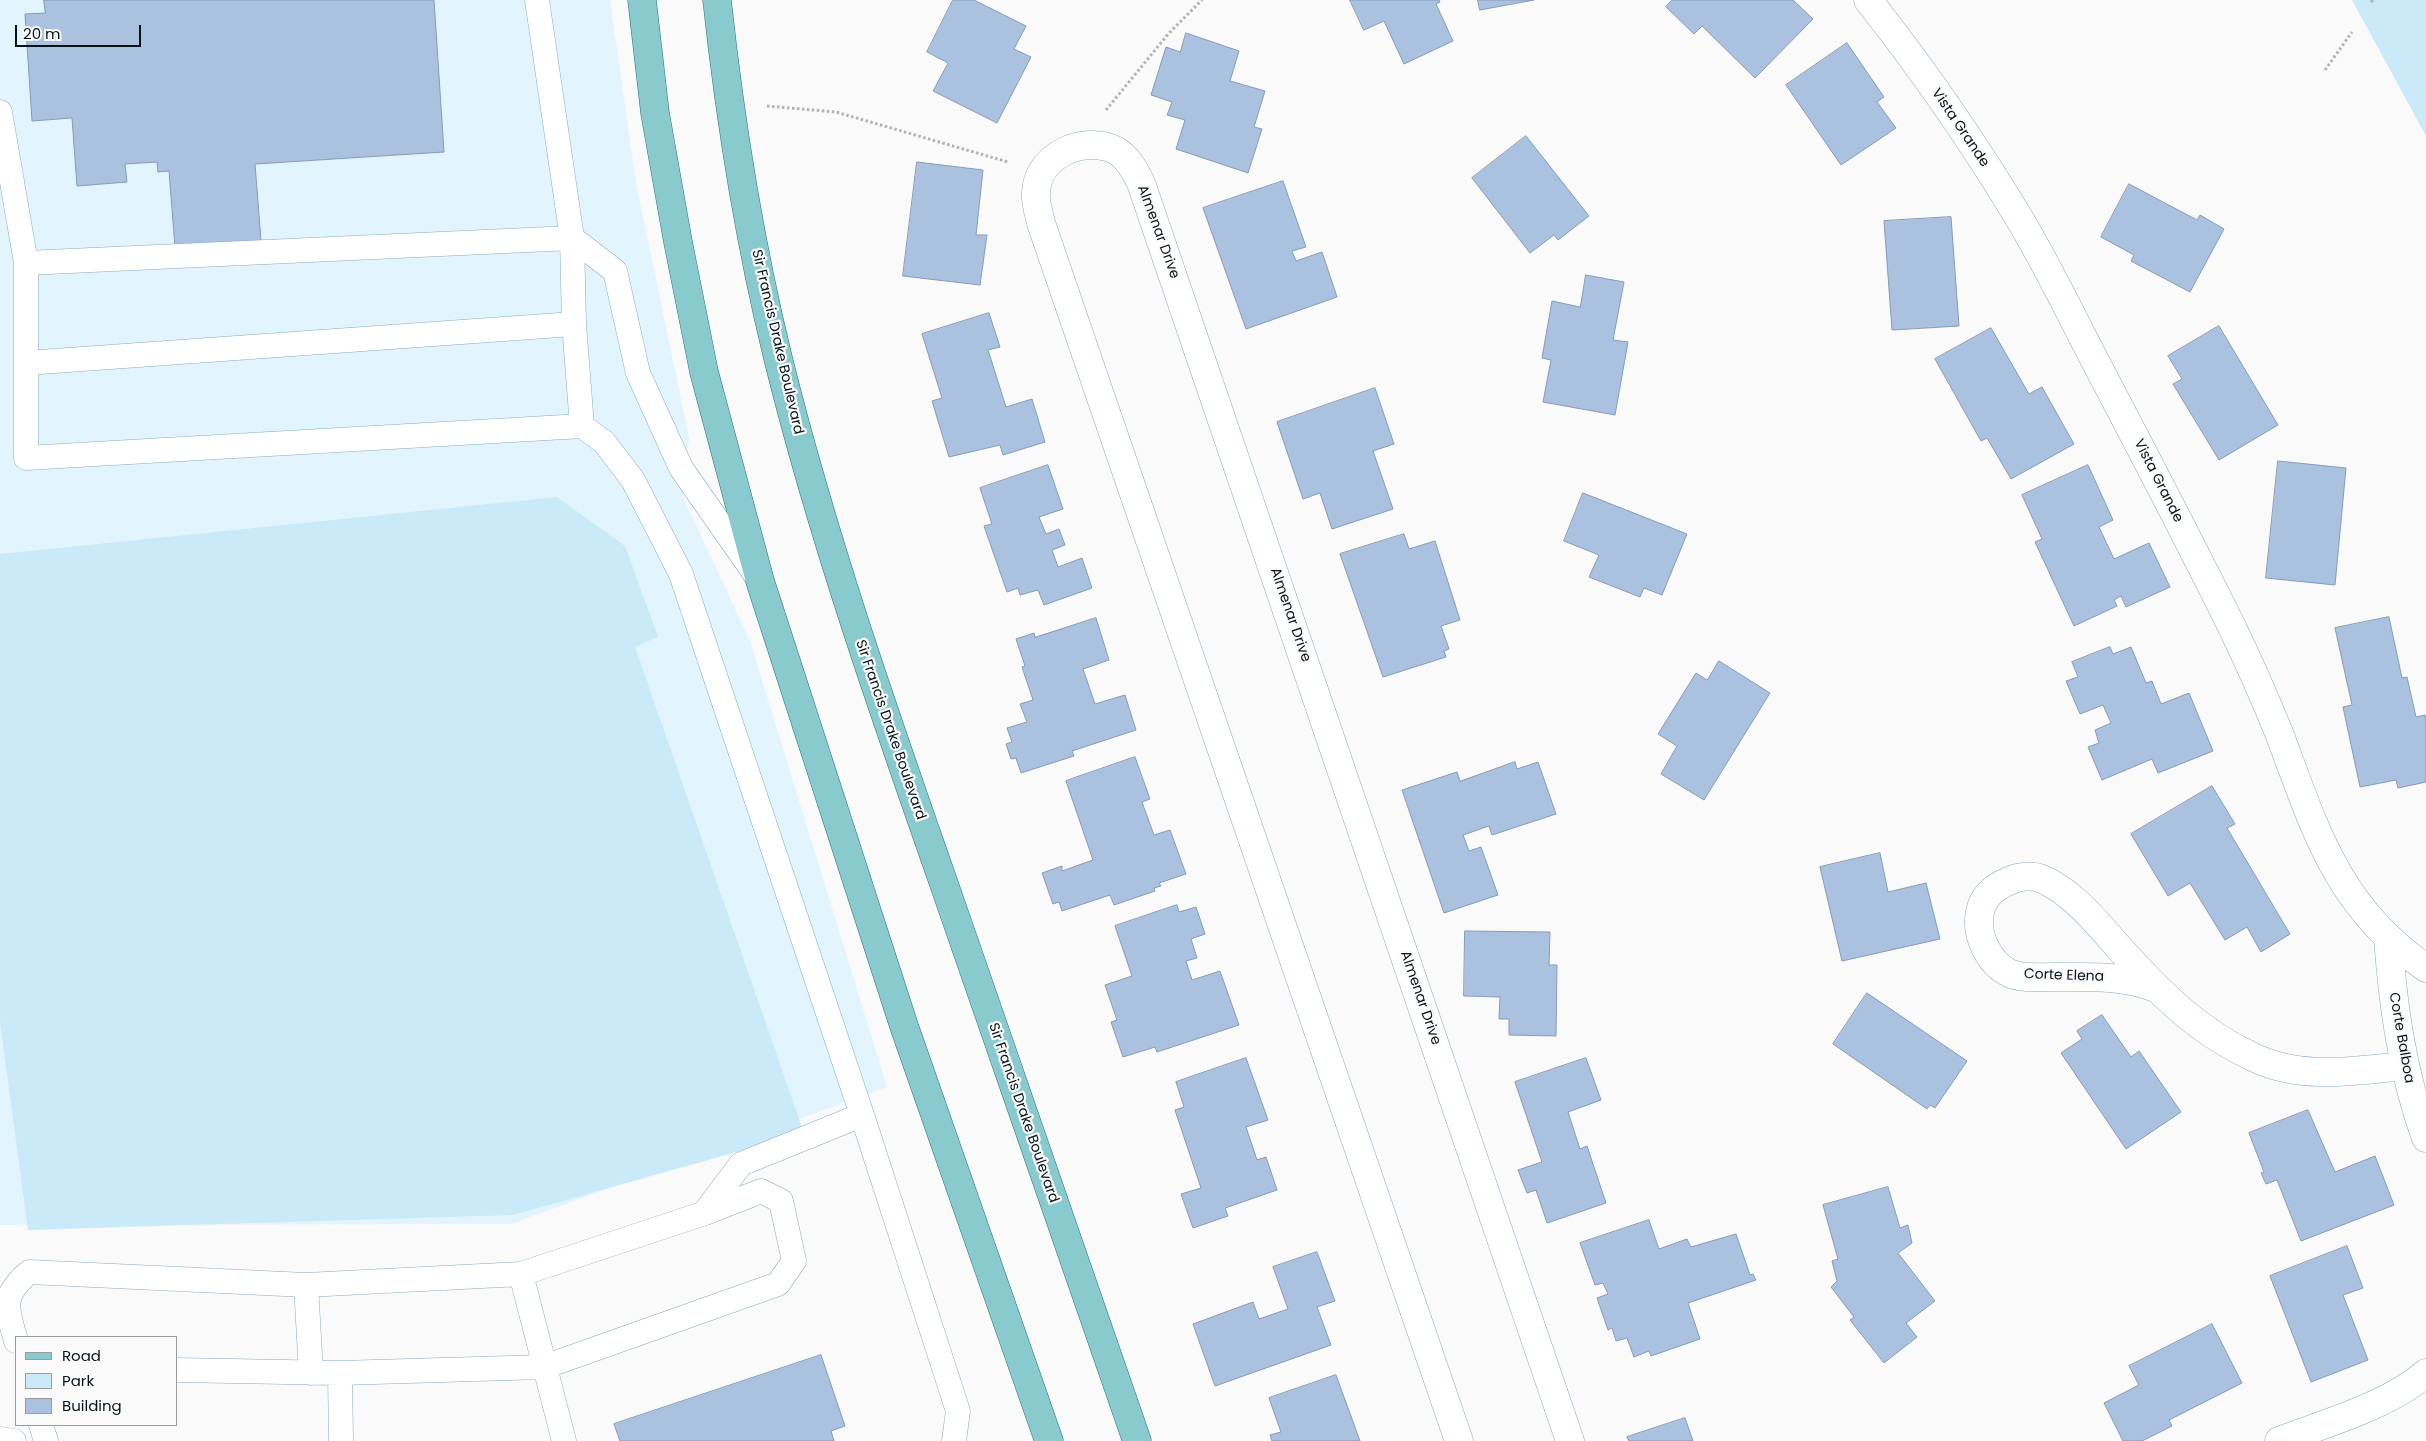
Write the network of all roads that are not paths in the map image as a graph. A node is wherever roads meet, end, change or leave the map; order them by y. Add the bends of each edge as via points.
1 (537, 0) edge
2 (642, 0) edge
3 (717, 0) edge
4 (1868, 0) edge
5 (0, 112) edge
6 (572, 238) junction
7 (26, 263) junction
8 (574, 324) junction
9 (26, 363) junction
10 (582, 426) junction
11 (760, 581) junction
12 (2388, 936) junction
13 (2426, 968) edge
14 (2158, 989) junction
15 (2404, 1066) junction
16 (862, 1116) junction
17 (2426, 1138) edge
18 (705, 1212) junction
19 (522, 1274) junction
20 (306, 1285) junction
21 (15, 1337) edge
22 (544, 1367) junction
23 (178, 1370) edge
24 (311, 1373) junction
25 (340, 1373) junction
26 (2426, 1373) edge
27 (41, 1426) edge
28 (0, 1439) edge
29 (14, 1441) edge
30 (46, 1441) edge
31 (341, 1441) edge
32 (564, 1441) edge
33 (954, 1441) edge
34 (1049, 1441) edge
35 (1137, 1441) edge
36 (1459, 1441) edge
37 (1570, 1441) edge
38 (2279, 1441) edge

1 - 6 lane
2 - 11 main road via 654,113 704,372
3 - 35 main road, Sir Francis Drake Boulevard via 729,103 751,228 777,355 813,490 859,641
4 - 12 street, Vista Grande via 1975,150 2043,261 2249,662 2311,821 2331,863 2357,902
5 - 7 lane
6 - 7 lane
6 - 8 lane
6 - 11 lane via 615,271 638,373 681,468
7 - 9 lane
8 - 9 lane
8 - 10 lane
9 - 10 lane via 26,458
10 - 16 lane via 604,442 633,480 681,574
11 - 34 main road via 904,1026
12 - 13 street, Vista Grande
12 - 15 street, Corte Balboa
14 - 14 street, Corte Elena via 2090,916 2068,896 2040,879 2013,879 2001,884 1983,902 1979,914 1982,942 1999,966 2011,974 2115,978
14 - 15 street, Corte Elena via 2217,1037 2256,1059 2302,1071
15 - 17 street, Corte Balboa
16 - 18 lane via 741,1164
16 - 33 lane via 958,1412
18 - 19 lane
18 - 22 lane via 761,1191 781,1201 794,1261 778,1284
19 - 20 lane
19 - 22 lane
20 - 21 lane via 29,1272 14,1284 6,1304
20 - 24 lane
22 - 25 lane
22 - 32 lane
23 - 24 lane
24 - 25 lane
25 - 31 lane
26 - 38 street via 2392,1396
27 - 30 lane
28 - 29 lane
36 - 37 street, Almenar Drive via 1041,223 1036,192 1040,178 1057,155 1070,149 1086,145 1116,151 1127,160 1142,183

